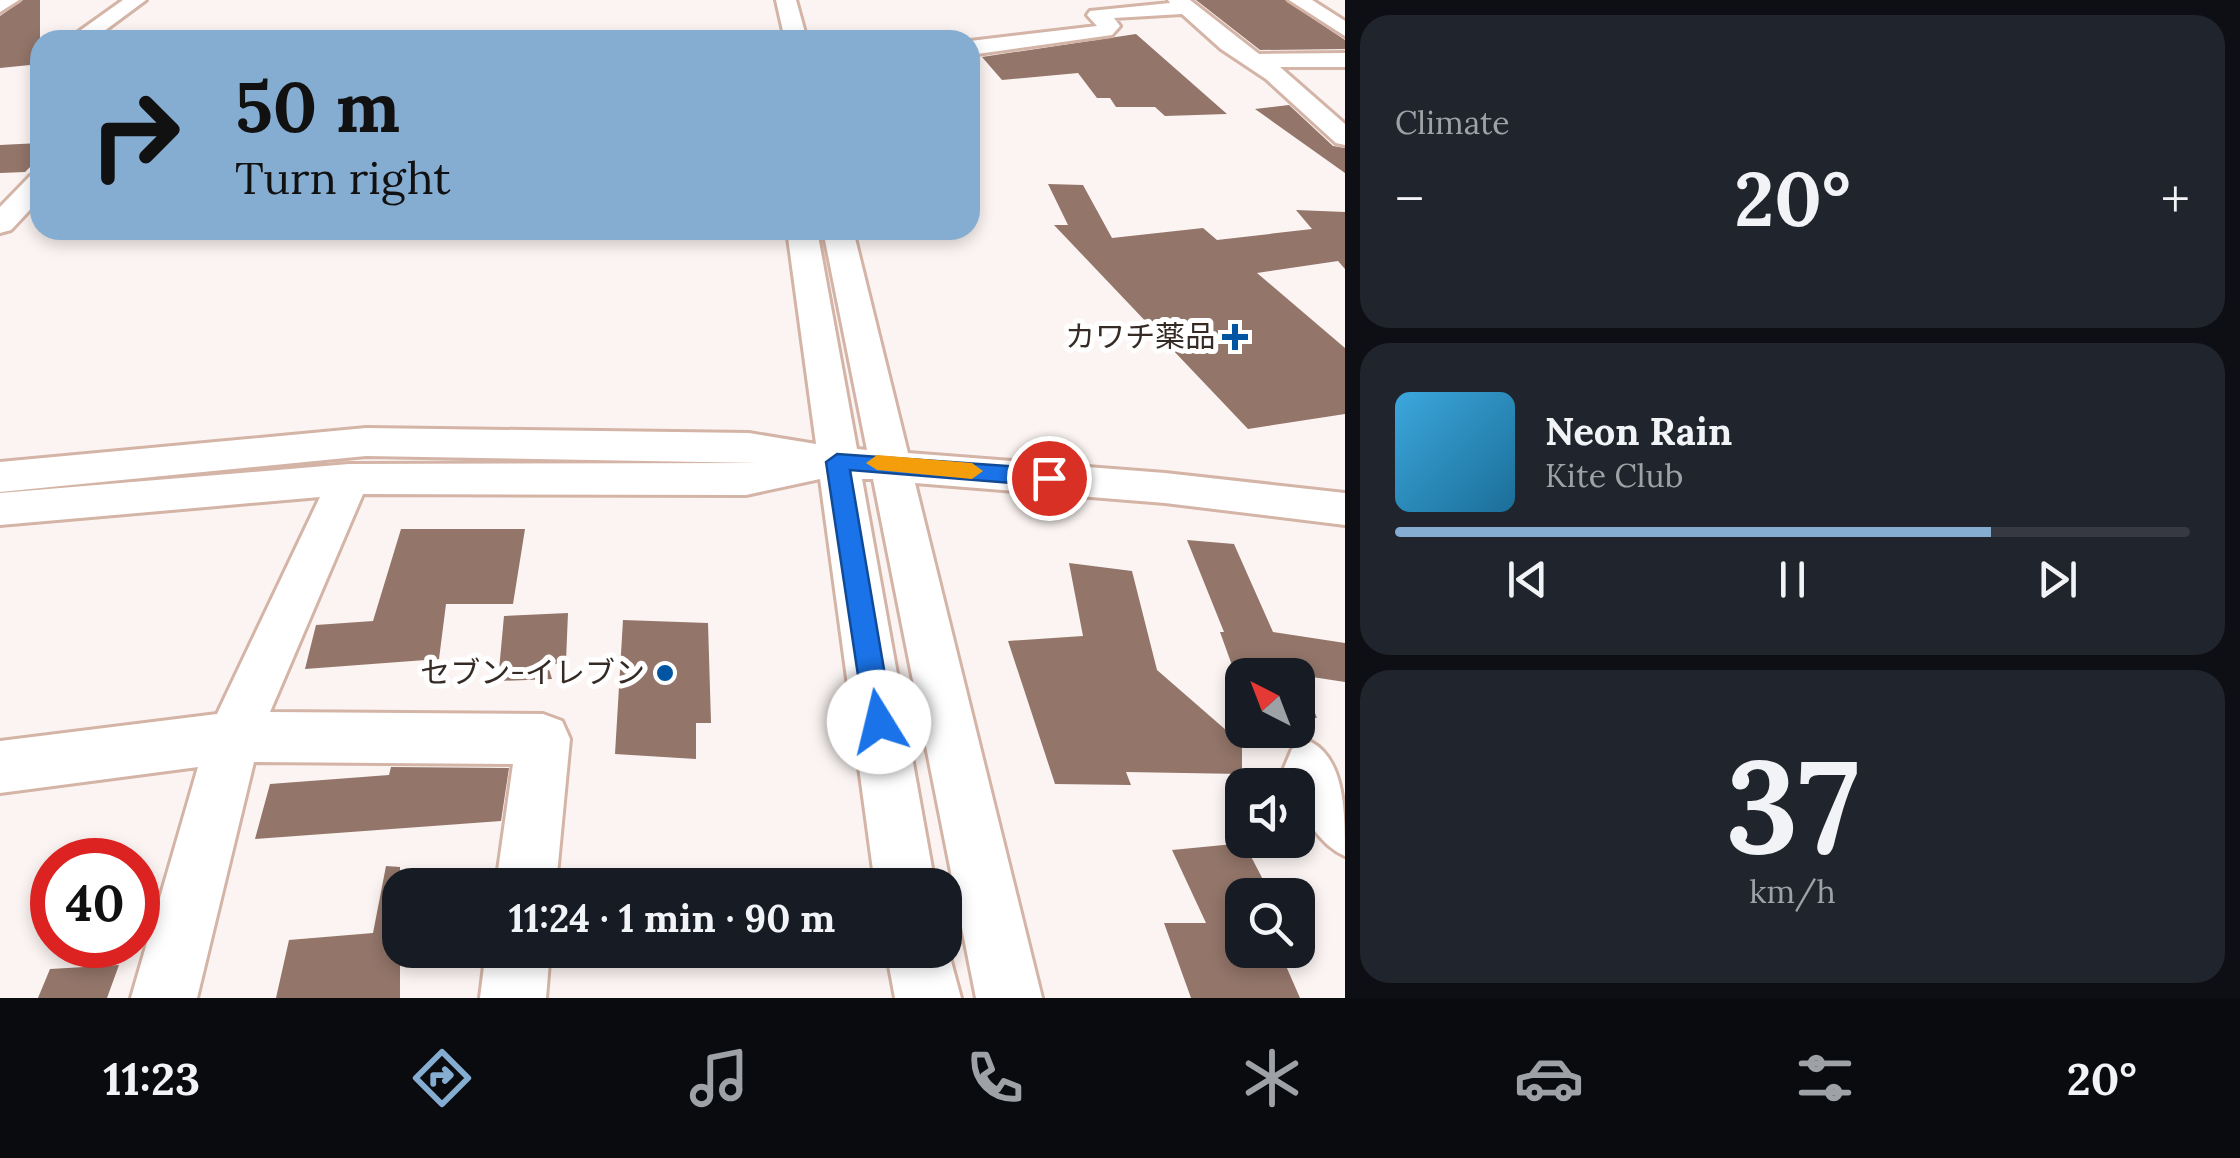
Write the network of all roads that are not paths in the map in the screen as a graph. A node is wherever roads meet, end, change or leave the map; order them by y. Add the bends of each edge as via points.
1 (8, 0) edge
2 (136, 0) edge
3 (766, 0) edge
4 (786, 0) edge
5 (1300, 1) edge
6 (1182, 4) edge
7 (0, 6) edge
8 (1345, 6) edge
9 (92, 30) edge
10 (772, 30) edge
11 (794, 30) edge
12 (1345, 30) edge
13 (980, 47) edge
14 (1345, 60) edge
15 (1256, 61) junction
16 (1345, 137) edge
17 (30, 192) edge
18 (0, 224) edge
19 (804, 240) edge
20 (840, 240) edge
21 (837, 462) junction
22 (890, 463) junction
23 (0, 477) edge
24 (348, 480) junction
25 (0, 508) edge
26 (1345, 509) edge
27 (233, 737) junction
28 (0, 767) edge
29 (1345, 773) edge
30 (1345, 827) edge
31 (528, 868) edge
32 (903, 868) edge
33 (516, 968) edge
34 (922, 968) edge
35 (164, 998) edge
36 (513, 998) edge
37 (928, 998) edge
38 (1009, 998) edge

1 - 7 street
2 - 9 street
3 - 10 street
4 - 11 street
5 - 8 street
5 - 12 street
6 - 13 street via 1104,12 1098,15 1110,26 1105,31
6 - 15 street
14 - 15 street
15 - 16 street
17 - 18 street
19 - 21 street
20 - 22 street
21 - 22 street
21 - 23 street via 749,447 366,442
21 - 24 street via 746,480
21 - 32 street
22 - 26 street
22 - 38 street
24 - 25 street
24 - 27 street
27 - 28 street
27 - 31 street via 543,738
27 - 35 street
29 - 30 street via 1311,768
33 - 36 street
34 - 37 street

